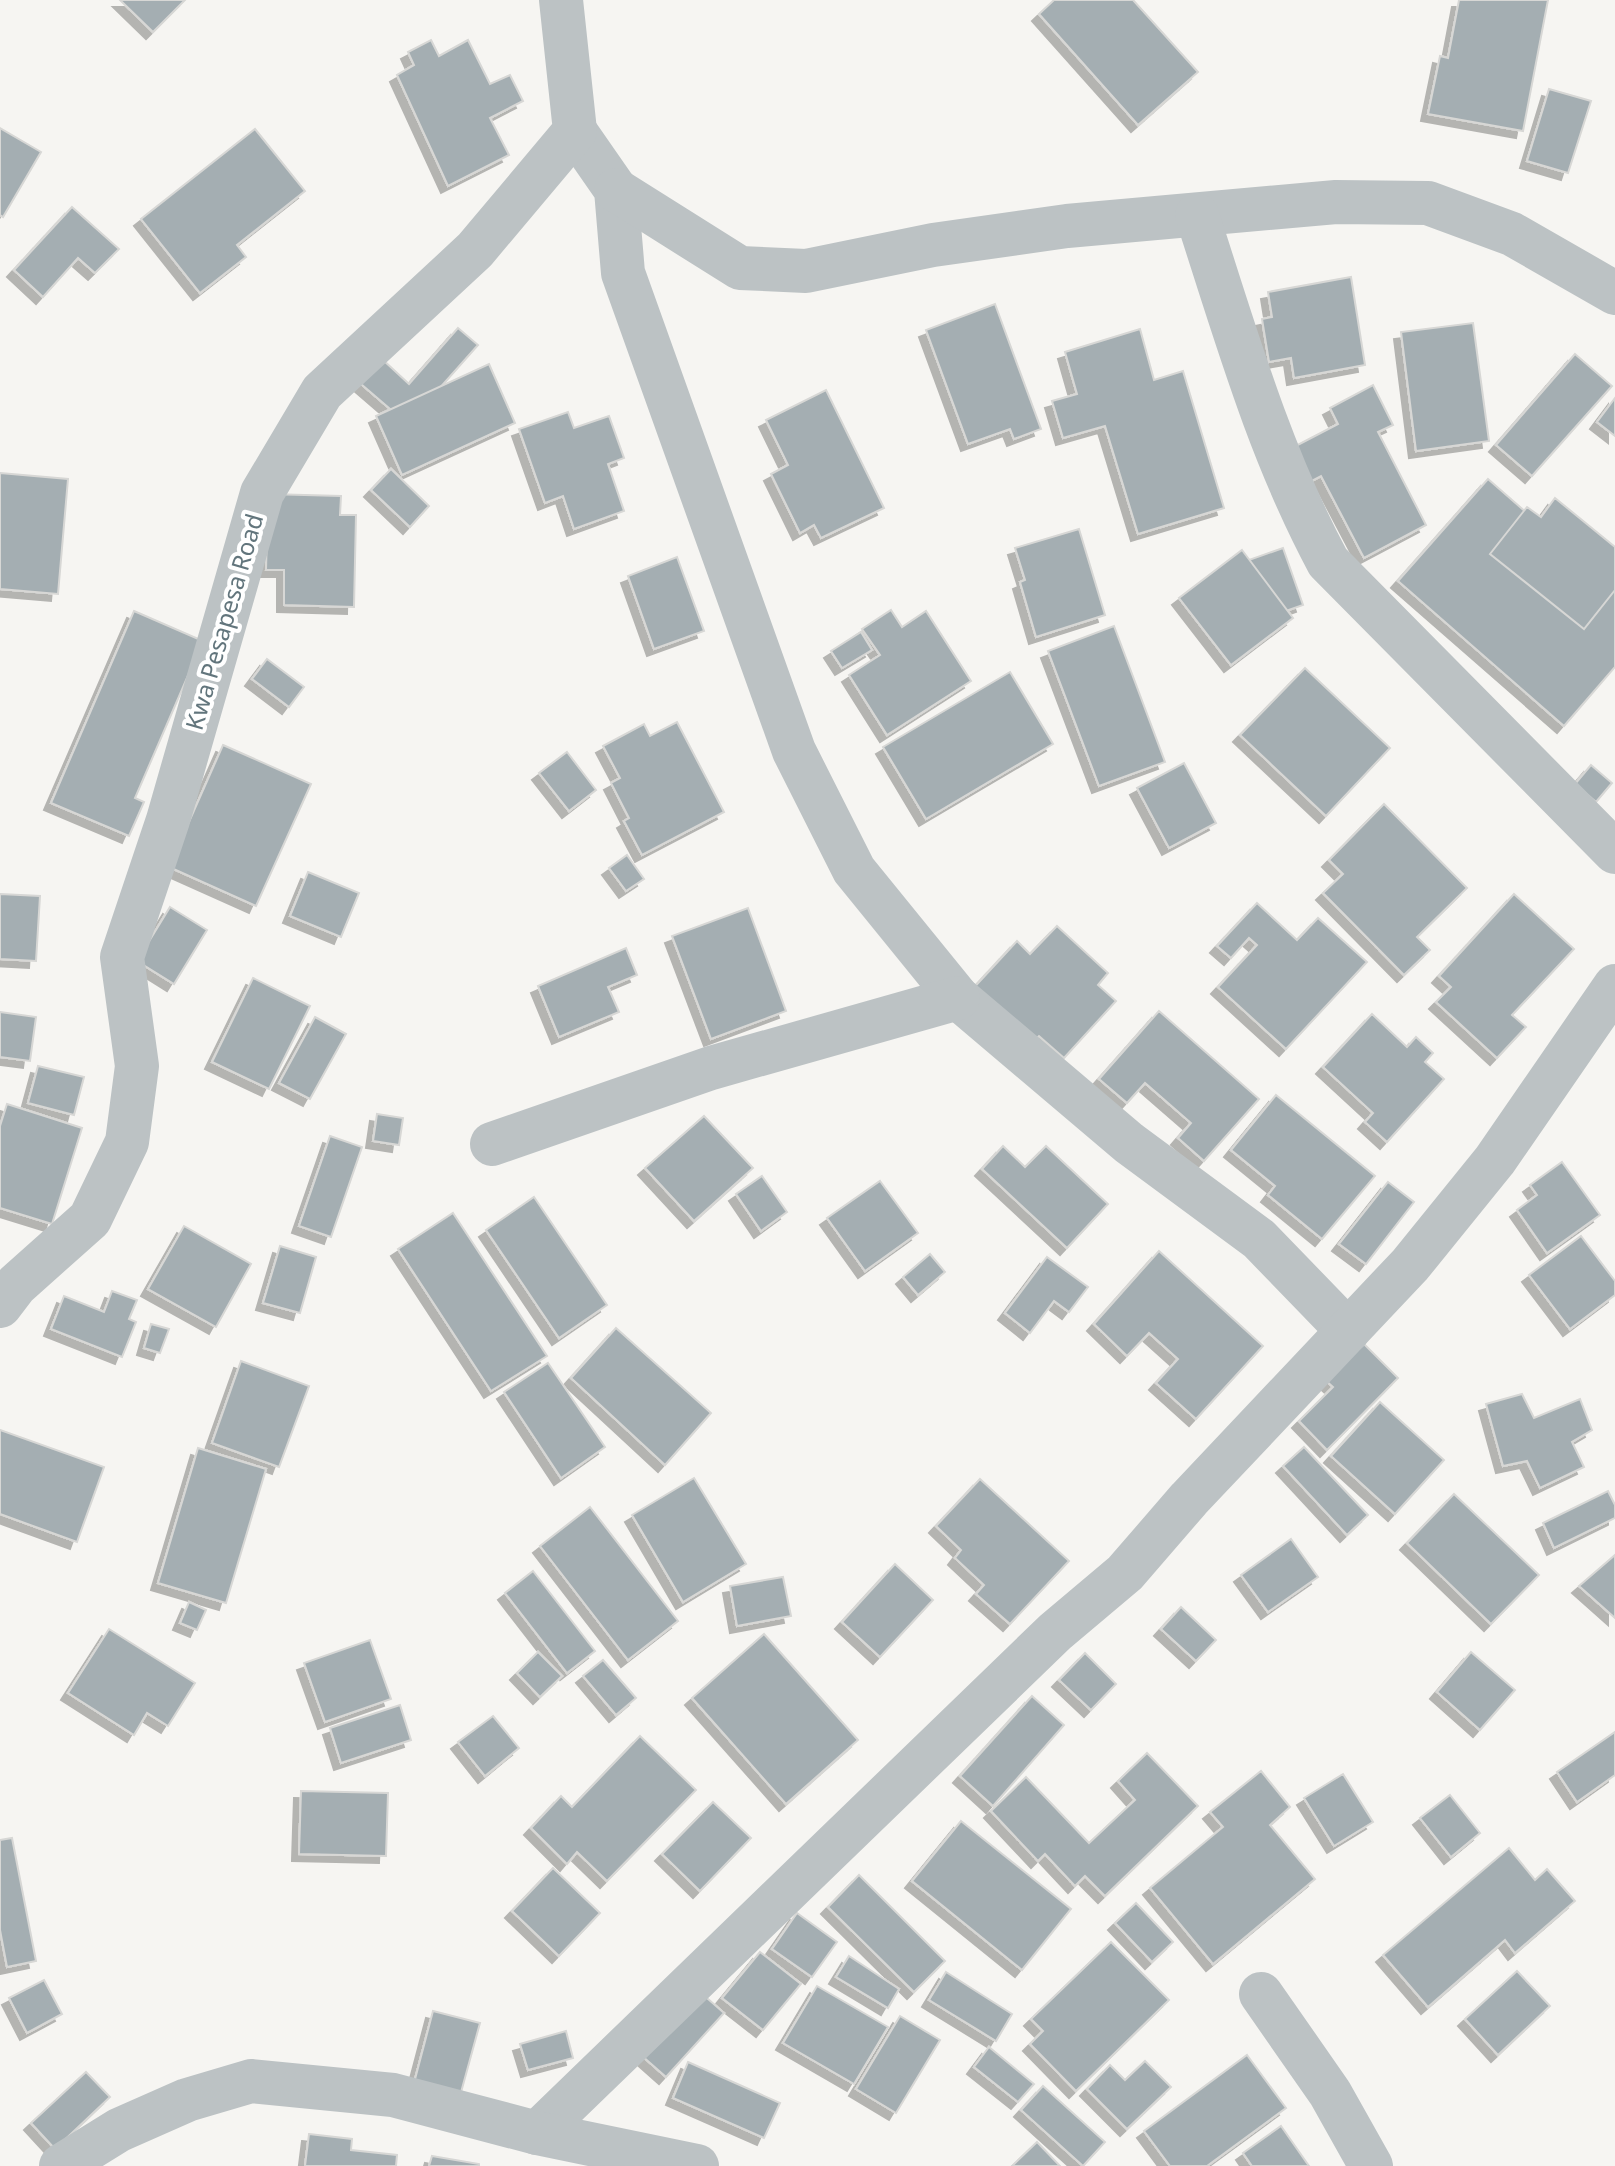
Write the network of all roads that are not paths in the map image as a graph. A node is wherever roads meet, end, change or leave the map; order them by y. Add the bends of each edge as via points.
1 (561, 0) edge
2 (575, 131) junction
3 (616, 190) junction
4 (1197, 215) junction
5 (1615, 293) edge
6 (1615, 852) edge
7 (1615, 986) edge
8 (958, 998) junction
9 (492, 1144) dead end
10 (0, 1306) edge
11 (1348, 1331) junction
12 (1261, 1994) dead end
13 (537, 2133) junction
14 (61, 2166) edge
15 (697, 2166) edge
16 (1371, 2166) edge

1 - 2 street
2 - 3 street
2 - 10 street, Kwa Pesapesa Road via 475,250 322,392 262,493 168,820 122,957 137,1066 127,1142 90,1219
3 - 4 street via 740,268 806,271 933,245
3 - 8 street via 623,273 794,751 854,870
4 - 5 street via 1336,202 1428,203 1512,234
4 - 6 street via 1265,423 1328,562
7 - 11 street via 1495,1160
8 - 9 street via 711,1068
8 - 11 street via 1129,1143 1259,1239
11 - 13 street via 1125,1573 1055,1632
12 - 16 street via 1330,2093
13 - 14 street via 393,2095 251,2081 187,2100 119,2130
13 - 15 street

